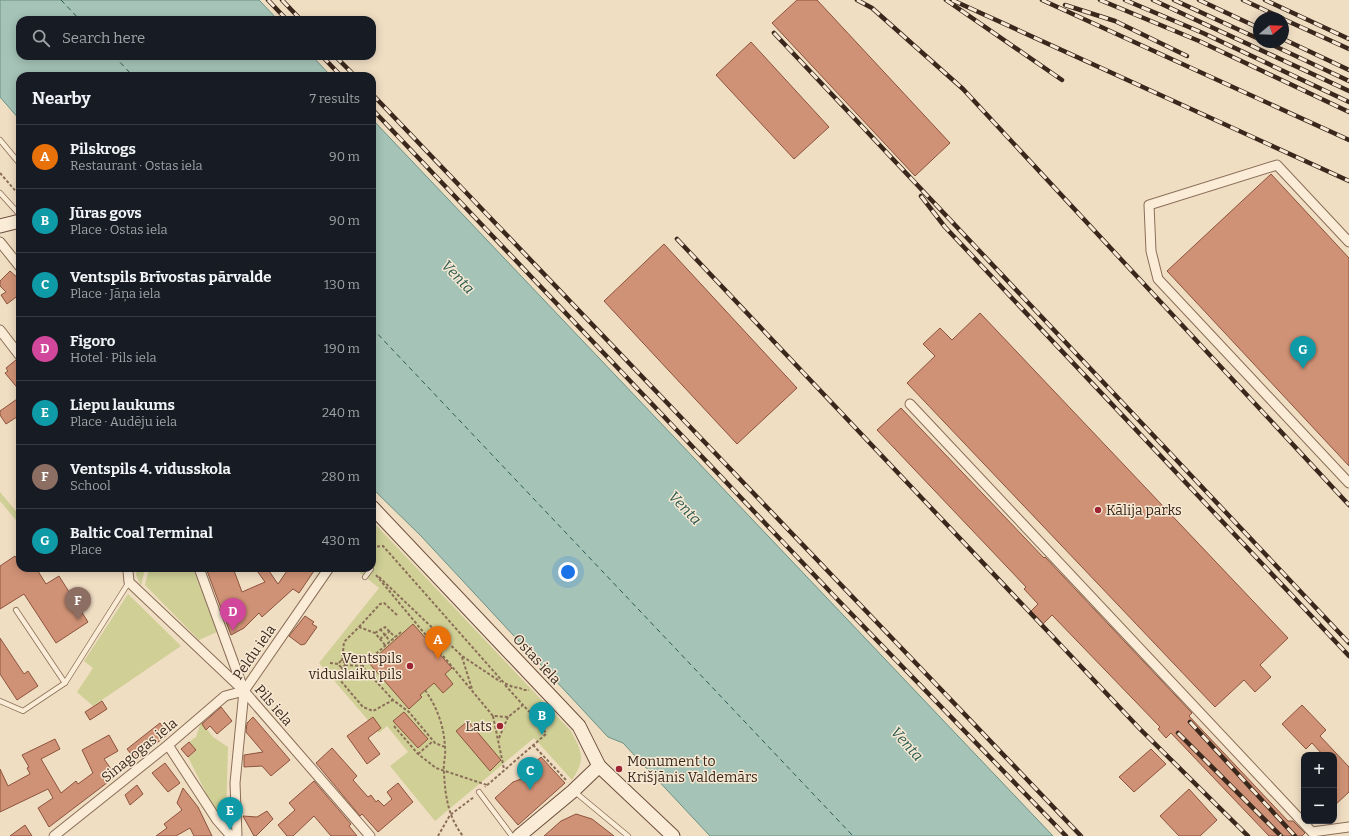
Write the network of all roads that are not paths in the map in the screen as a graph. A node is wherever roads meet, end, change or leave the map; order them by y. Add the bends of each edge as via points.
1 (0, 140) edge
2 (16, 159) edge
3 (0, 193) edge
4 (16, 211) edge
5 (16, 223) edge
6 (0, 226) edge
7 (0, 242) edge
8 (1349, 242) edge
9 (16, 262) edge
10 (0, 330) edge
11 (8, 340) junction
12 (0, 346) edge
13 (16, 351) edge
14 (910, 404) dead end
15 (1349, 483) edge
16 (376, 510) edge
17 (128, 572) edge
18 (200, 572) edge
19 (326, 572) edge
20 (368, 572) edge
21 (365, 577) dead end
22 (130, 582) junction
23 (16, 610) dead end
24 (65, 682) junction
25 (244, 691) junction
26 (0, 701) edge
27 (168, 745) junction
28 (599, 766) junction
29 (573, 791) junction
30 (479, 792) road end
31 (1349, 827) edge
32 (525, 834) edge
33 (54, 836) edge
34 (231, 836) edge
35 (237, 836) edge
36 (370, 836) edge
37 (512, 836) edge
38 (628, 836) edge
39 (673, 836) edge

1 - 2 lane
3 - 4 lane
5 - 6 street
7 - 9 street
8 - 15 street via 1277,165 1149,205 1150,251 1158,279
10 - 11 street
11 - 12 street
11 - 13 street
14 - 31 street via 1312,832
16 - 28 street, Ostas iela via 579,726
17 - 22 street
18 - 25 street, Pils iela
19 - 25 street, Peldu iela
20 - 21 lane
22 - 24 lane
22 - 25 street
23 - 24 lane
24 - 26 lane via 23,711
25 - 27 street, Sinagogas iela via 225,696
25 - 35 street, Peldu iela via 235,783
25 - 36 street, Pils iela
27 - 33 street, Sinagogas iela
27 - 34 street via 217,820
28 - 29 street
28 - 39 street, Ostas iela
29 - 32 street
29 - 38 lane
30 - 37 lane

